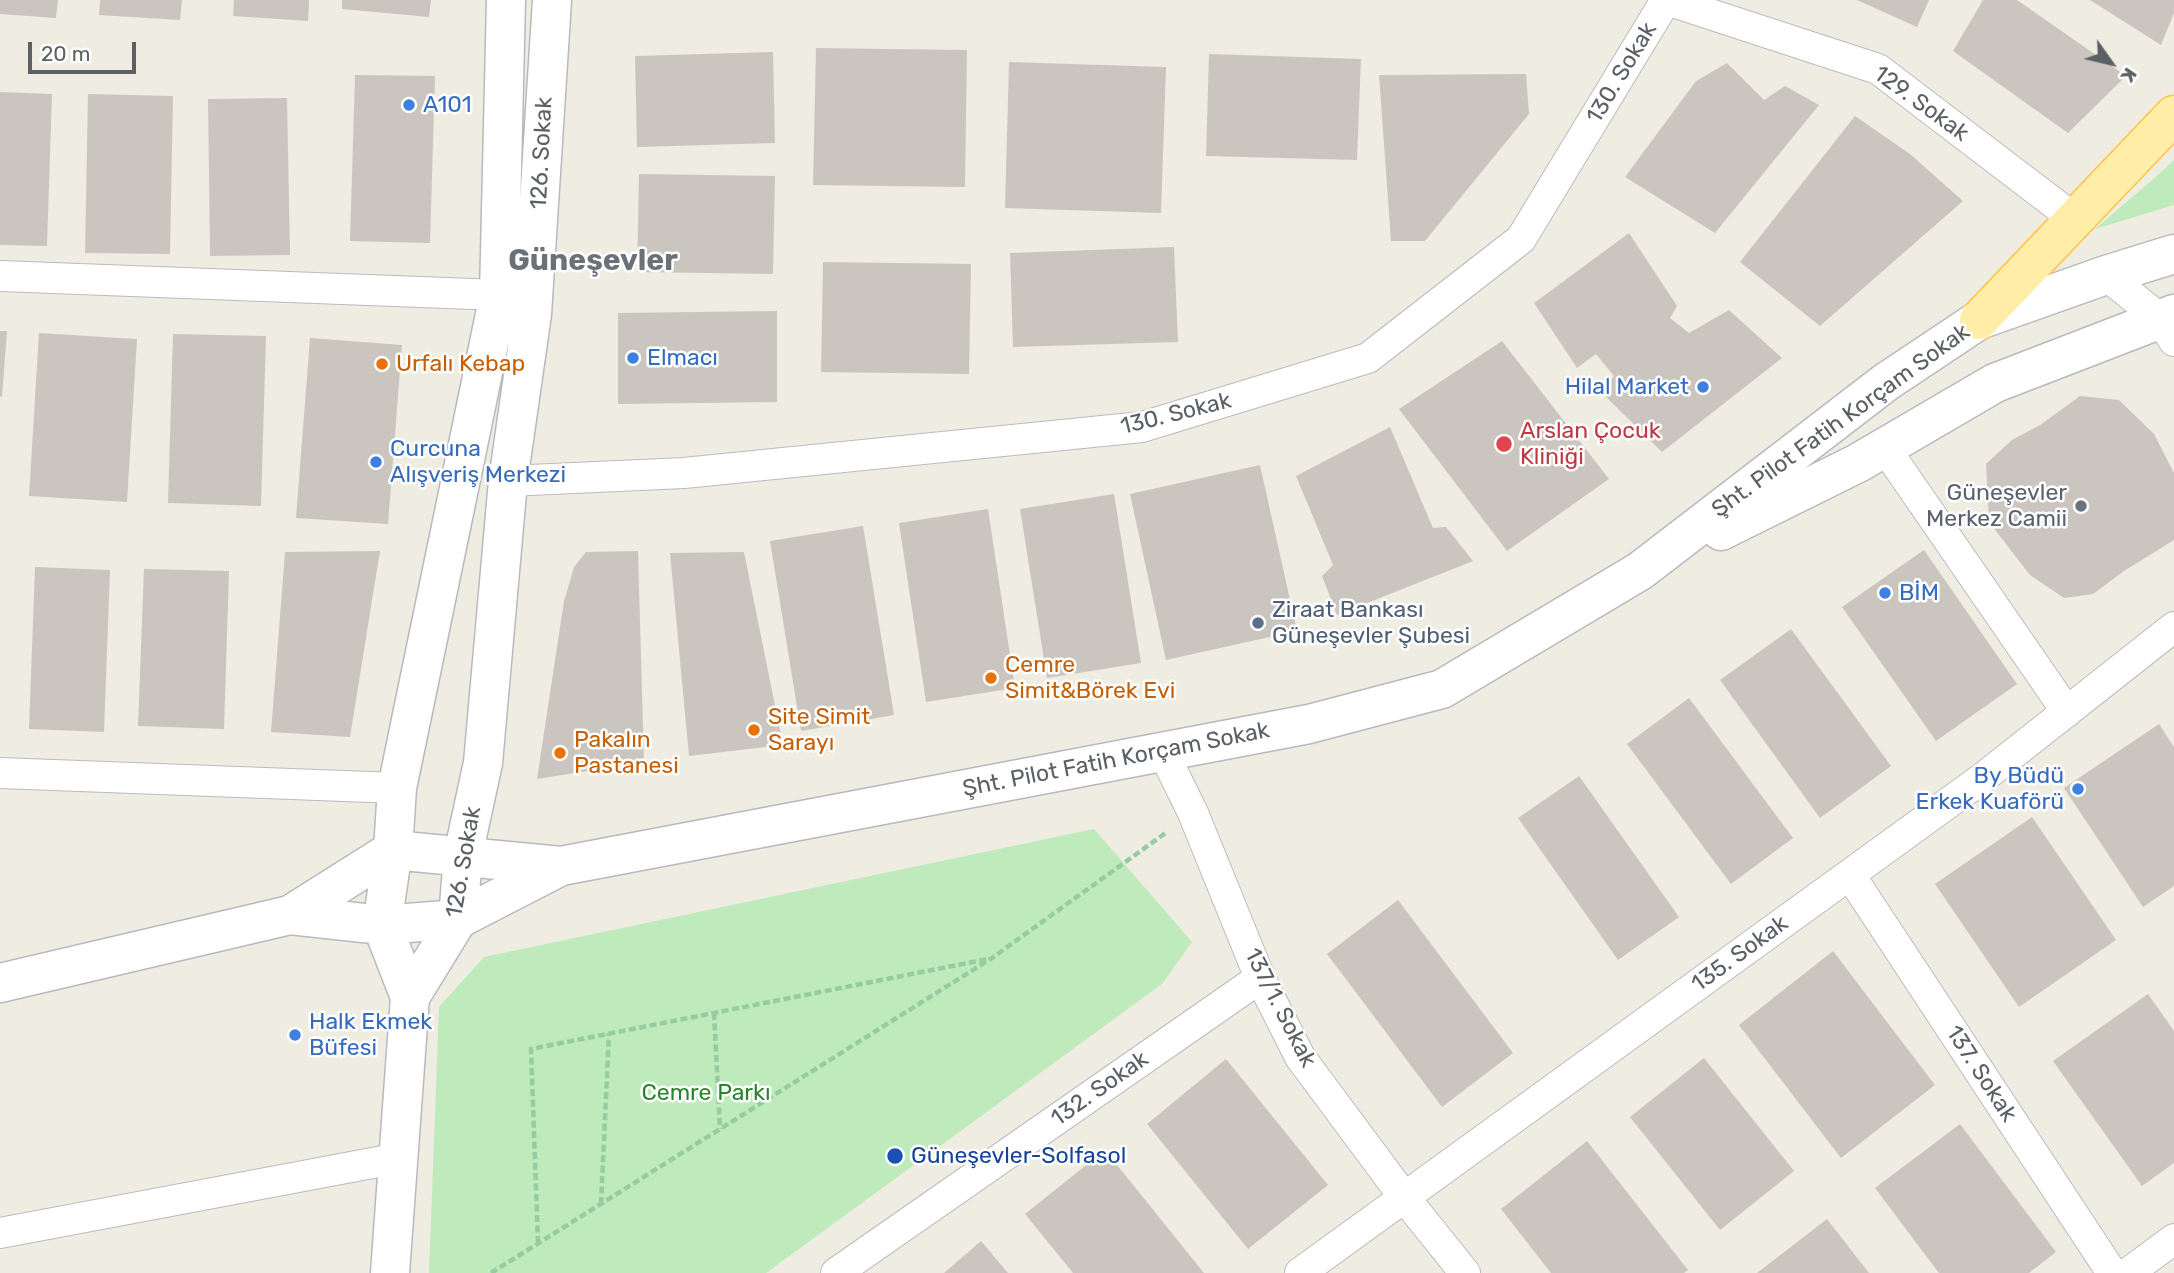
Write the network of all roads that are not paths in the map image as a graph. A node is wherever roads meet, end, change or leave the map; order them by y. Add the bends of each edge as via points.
1 (506, 0) edge
2 (552, 0) edge
3 (1666, 0) edge
4 (2174, 115) edge
5 (2076, 220) junction
6 (2174, 254) edge
7 (2106, 275) junction
8 (0, 276) edge
9 (499, 295) junction
10 (1979, 320) junction
11 (2169, 324) edge
12 (1885, 447) junction
13 (508, 481) junction
14 (1640, 571) junction
15 (2174, 626) edge
16 (2067, 712) junction
17 (1163, 752) junction
18 (0, 773) edge
19 (397, 788) junction
20 (393, 850) junction
21 (463, 855) junction
22 (561, 866) junction
23 (1850, 875) junction
24 (289, 915) junction
25 (458, 919) junction
26 (382, 925) junction
27 (1260, 978) junction
28 (0, 983) edge
29 (410, 996) junction
30 (399, 1158) junction
31 (1404, 1197) junction
32 (0, 1234) edge
33 (2174, 1239) edge
34 (390, 1273) edge
35 (836, 1273) edge
36 (1300, 1273) edge
37 (1465, 1273) edge
38 (2112, 1273) edge
39 (2128, 1273) edge

1 - 9 main road, 126. Sokak
2 - 13 main road, 126. Sokak via 532,314
3 - 5 street, 129. Sokak via 1878,69
3 - 13 street, 130. Sokak via 1521,239 1368,358 1142,427 684,473
4 - 5 main road
5 - 10 main road
6 - 7 main road, Şht. Pilot Fatih Korçam Sokak
7 - 10 main road, Şht. Pilot Fatih Korçam Sokak
7 - 11 street
8 - 9 street
9 - 19 main road, 126. Sokak
10 - 14 main road, Şht. Pilot Fatih Korçam Sokak via 1886,382
11 - 12 main road, Şht. Pilot Fatih Korçam Sokak via 1995,383
12 - 14 main road, Şht. Pilot Fatih Korçam Sokak
12 - 16 street
13 - 21 main road, 126. Sokak via 483,763
14 - 17 main road, Şht. Pilot Fatih Korçam Sokak via 1441,689 1309,724
15 - 16 street, 135. Sokak
16 - 23 street, 135. Sokak
17 - 22 main road, Şht. Pilot Fatih Korçam Sokak
17 - 27 street, 137/1. Sokak via 1193,813
18 - 19 street
19 - 20 main road, 126. Sokak
20 - 21 main road
20 - 24 main road
20 - 26 main road, 126. Sokak
21 - 22 main road
21 - 25 main road, 126. Sokak
22 - 25 main road
23 - 31 street, 135. Sokak
23 - 38 street, 137. Sokak
24 - 26 main road
24 - 28 main road
25 - 26 main road
25 - 29 main road, 126. Sokak
26 - 29 main road, 126. Sokak
27 - 31 street, 137/1. Sokak via 1300,1057
27 - 35 street, 132. Sokak
29 - 30 main road
30 - 32 street
30 - 34 main road
31 - 36 street, 135. Sokak
31 - 37 street, 137/1. Sokak
33 - 39 street

